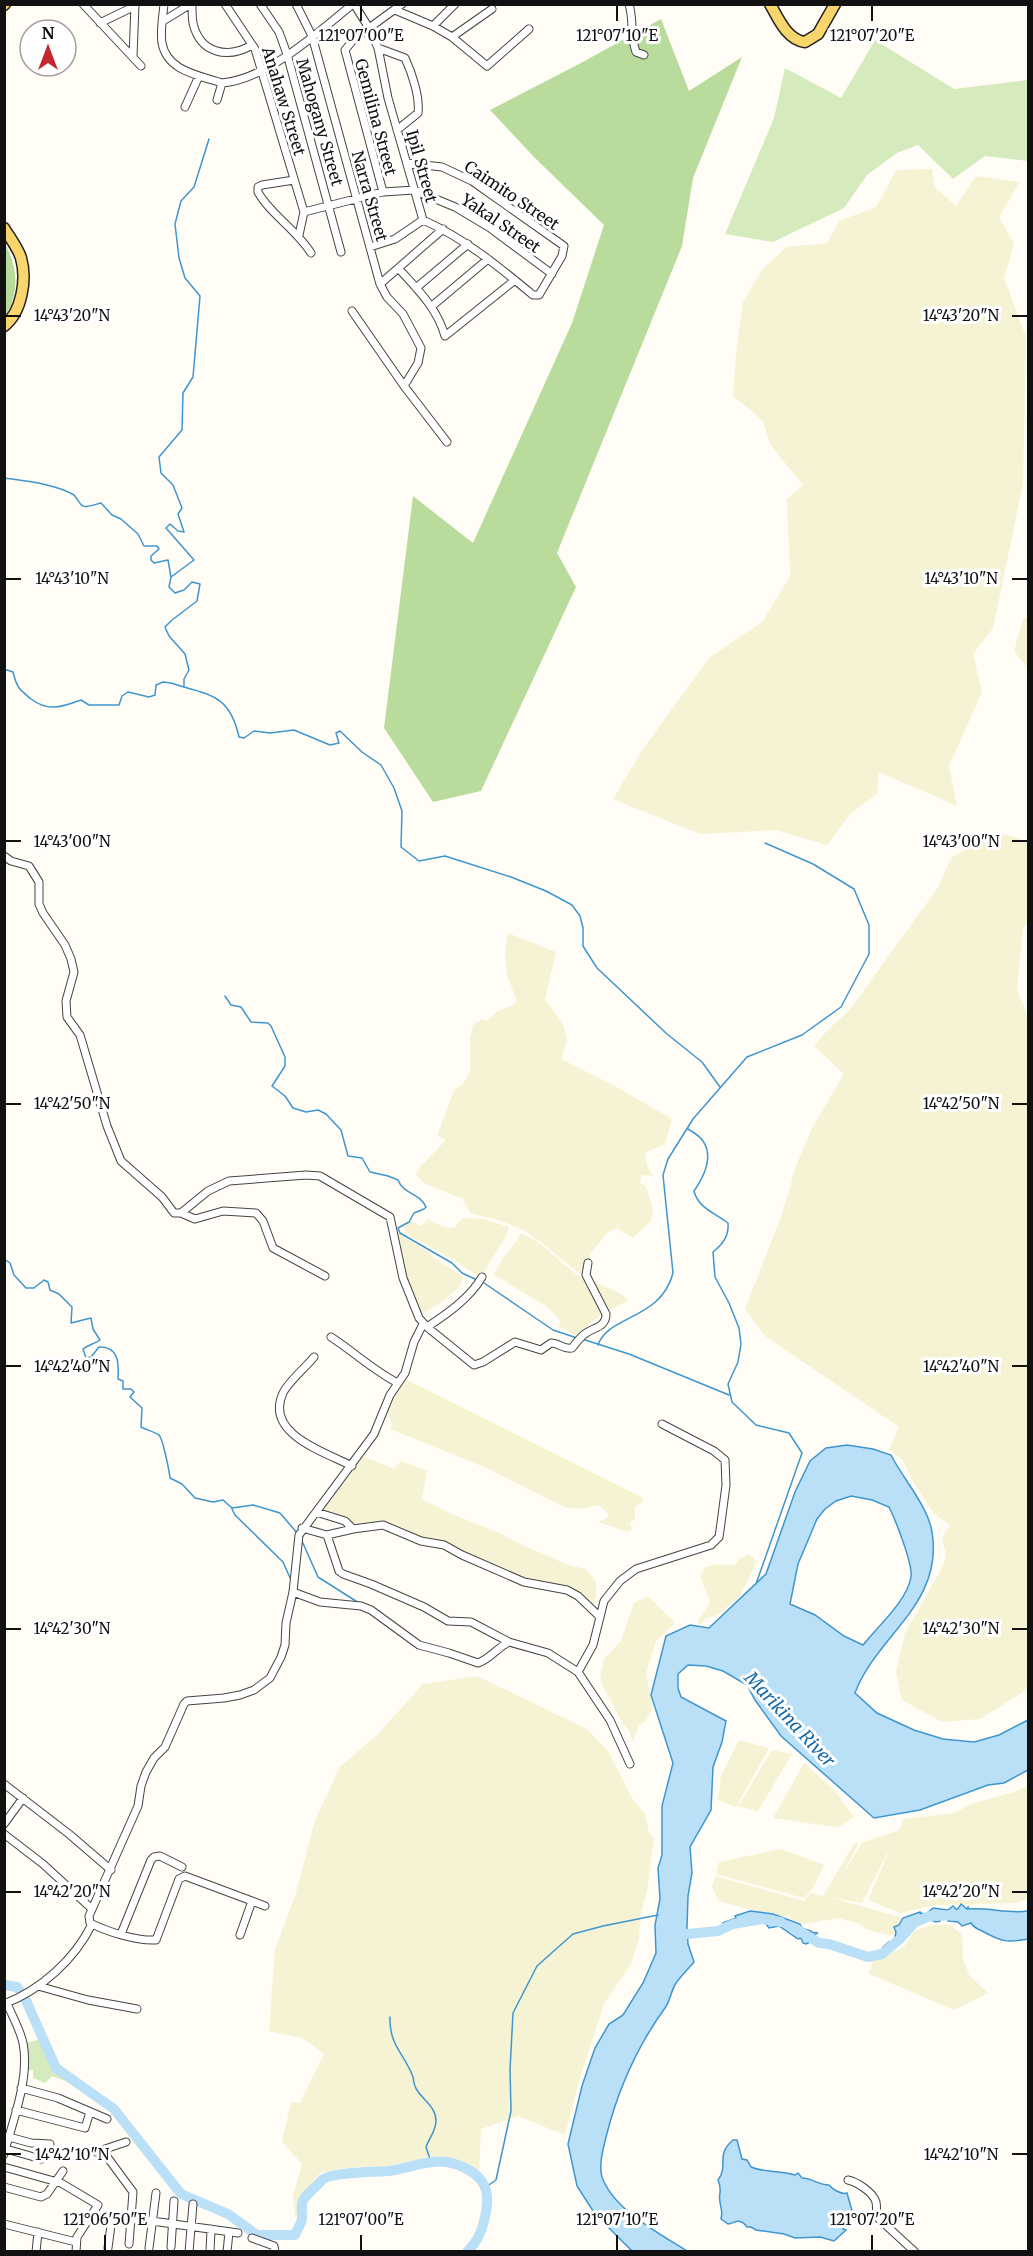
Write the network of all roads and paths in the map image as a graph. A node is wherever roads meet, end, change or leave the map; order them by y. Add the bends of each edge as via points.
1 (164, 4) edge
2 (191, 4) edge
3 (225, 4) edge
4 (260, 4) edge
5 (296, 4) edge
6 (354, 4) edge
7 (455, 4) edge
8 (629, 4) edge
9 (770, 4) edge
10 (835, 4) edge
11 (87, 5) edge
12 (135, 5) edge
13 (399, 7) edge
14 (492, 9) dead end
15 (163, 21) junction
16 (100, 22) junction
17 (433, 26) junction
18 (369, 28) junction
19 (530, 29) dead end
20 (312, 36) junction
21 (452, 38) junction
22 (252, 45) junction
23 (378, 48) junction
24 (286, 54) junction
25 (644, 55) dead end
26 (133, 57) junction
27 (141, 66) dead end
28 (261, 70) junction
29 (199, 76) junction
30 (222, 83) junction
31 (217, 100) dead end
32 (185, 107) dead end
33 (397, 130) junction
34 (407, 163) junction
35 (294, 180) junction
36 (414, 190) junction
37 (383, 192) junction
38 (356, 198) junction
39 (329, 206) junction
40 (304, 212) junction
41 (423, 220) junction
42 (4, 228) edge
43 (443, 229) junction
44 (299, 235) junction
45 (468, 244) junction
46 (370, 247) junction
47 (564, 247) joint
48 (341, 252) dead end
49 (311, 253) dead end
50 (488, 260) junction
51 (399, 269) junction
52 (552, 274) junction
53 (515, 280) junction
54 (380, 284) junction
55 (416, 288) junction
56 (432, 306) junction
57 (352, 311) dead end
58 (4, 326) edge
59 (405, 386) junction
60 (447, 442) dead end
61 (4, 856) edge
62 (181, 1213) junction
63 (588, 1263) dead end
64 (325, 1276) dead end
65 (482, 1277) dead end
66 (425, 1325) junction
67 (331, 1338) dead end
68 (314, 1357) dead end
69 (398, 1383) junction
70 (662, 1424) dead end
71 (352, 1466) junction
72 (316, 1512) junction
73 (302, 1528) junction
74 (353, 1529) junction
75 (327, 1535) junction
76 (293, 1592) junction
77 (599, 1616) junction
78 (509, 1642) junction
79 (578, 1672) junction
80 (630, 1764) dead end
81 (4, 1784) edge
82 (23, 1798) junction
83 (4, 1824) edge
84 (4, 1834) edge
85 (182, 1867) dead end
86 (111, 1870) junction
87 (252, 1901) junction
88 (265, 1906) dead end
89 (92, 1909) junction
90 (91, 1921) junction
91 (121, 1934) junction
92 (240, 1935) dead end
93 (38, 1986) junction
94 (6, 2004) edge
95 (137, 2008) dead end
96 (21, 2088) junction
97 (16, 2110) junction
98 (90, 2112) junction
99 (107, 2119) dead end
100 (9, 2137) junction
101 (126, 2142) dead end
102 (50, 2145) dead end
103 (5, 2151) edge
104 (41, 2159) dead end
105 (4, 2167) edge
106 (63, 2171) dead end
107 (848, 2180) dead end
108 (55, 2181) junction
109 (4, 2187) edge
110 (156, 2193) dead end
111 (174, 2201) dead end
112 (193, 2204) dead end
113 (92, 2216) junction
114 (112, 2218) junction
115 (130, 2219) junction
116 (152, 2221) junction
117 (4, 2224) edge
118 (172, 2224) junction
119 (192, 2227) junction
120 (211, 2229) junction
121 (38, 2232) junction
122 (229, 2232) junction
123 (238, 2233) dead end
124 (252, 2238) dead end
125 (129, 2244) dead end
126 (171, 2247) dead end
127 (76, 2248) edge
128 (108, 2248) dead end
129 (148, 2248) dead end
130 (36, 2252) edge
131 (84, 2252) edge
132 (189, 2252) edge
133 (210, 2252) edge
134 (227, 2252) edge
135 (275, 2252) edge
136 (915, 2252) edge

1 - 15 street
2 - 15 street
2 - 22 street via 194,25 204,44 228,54
3 - 22 street, Anahaw Street
4 - 24 street, Mahogany Street via 279,32
5 - 20 street, Narra Street
6 - 18 street, Ipil Street
6 - 20 street
7 - 17 street
8 - 25 street via 631,39 636,52
9 - 10 main road via 785,29 801,42 819,34
11 - 16 street
12 - 16 street
12 - 26 street
13 - 17 street
13 - 18 street, Gemilina Street
14 - 21 street
15 - 29 street via 166,55 172,64
16 - 26 street
17 - 21 street
18 - 23 street, Ipil Street
18 - 37 street, Gemilina Street via 350,43 345,57
19 - 21 street via 487,66
20 - 24 street
20 - 38 street, Narra Street
22 - 28 street, Anahaw Street
23 - 33 street, Ipil Street
23 - 33 street via 405,58 413,84 418,113
24 - 28 street
24 - 39 street, Mahogany Street
26 - 27 street
28 - 30 street
28 - 35 street, Anahaw Street
29 - 30 street
29 - 32 street
30 - 31 street
33 - 34 street, Ipil Street
34 - 36 street, Ipil Street
34 - 47 street, Caimito Street via 442,167 472,181
35 - 40 street, Anahaw Street
35 - 44 street via 262,185 258,192
36 - 37 street, Yakal Street
36 - 41 street, Ipil Street
36 - 52 street, Yakal Street via 455,207
37 - 38 street, Yakal Street
38 - 39 street, Yakal Street
38 - 46 street, Narra Street
39 - 40 street, Yakal Street
39 - 48 street, Mahogany Street
40 - 44 street
41 - 43 street, Ipil Street
41 - 46 street via 395,239
42 - 58 main road via 20,256 23,276 20,300
43 - 45 street, Ipil Street
43 - 51 street
44 - 49 street
45 - 50 street, Ipil Street
45 - 55 street
46 - 54 street, Narra Street
47 - 52 street, Ipil Street
50 - 53 street, Ipil Street
50 - 56 street
51 - 54 street
51 - 55 street
52 - 53 street, Ipil Street via 538,296
53 - 56 street via 446,336
54 - 59 street, Narra Street via 403,314 421,348 418,363
55 - 56 street
57 - 59 street
59 - 60 street
61 - 62 street via 29,866 39,882 39,904 71,959 74,972 66,1001 67,1017 80,1035 121,1161 162,1197 174,1213
62 - 64 street via 195,1219 223,1211 256,1213 273,1248
62 - 66 street via 208,1191 230,1181 320,1176 390,1217 403,1278
63 - 66 street via 586,1275 606,1320 572,1348 550,1343 541,1350 515,1342 474,1365
65 - 66 street via 448,1314
66 - 69 street
67 - 69 street
68 - 71 street via 283,1393 279,1404 281,1419 288,1430 305,1442
69 - 71 street via 375,1434
70 - 77 street via 714,1450 725,1460 719,1537 711,1545 633,1571 604,1601
71 - 72 street
72 - 73 street
72 - 74 street via 345,1521
73 - 75 street
73 - 76 street
74 - 75 street
74 - 77 street via 383,1525 422,1541 444,1545 519,1580 567,1590
75 - 78 street via 343,1574 448,1621 471,1622
76 - 78 street via 320,1602 361,1606 420,1645 478,1664
76 - 86 street via 281,1657 270,1678 247,1693 184,1704 165,1747 146,1772 138,1806
77 - 79 street via 593,1645
78 - 79 street via 548,1653
79 - 80 street via 610,1720
81 - 82 street
82 - 83 street
82 - 86 street
84 - 89 street
85 - 91 street via 154,1857
86 - 89 street
87 - 88 street
87 - 91 street via 181,1876 158,1939
87 - 92 street
89 - 90 street
90 - 91 street
90 - 93 street via 75,1951
93 - 94 street
93 - 95 street
94 - 96 street via 23,2045
96 - 97 street
96 - 98 street
97 - 98 street via 85,2128
97 - 100 street
98 - 99 street
100 - 102 street
100 - 103 street
101 - 115 street via 99,2151 133,2192
103 - 104 street
105 - 108 street
106 - 108 street
107 - 136 street via 872,2195 877,2217
108 - 109 street via 41,2197
108 - 113 street via 98,2205
110 - 116 street
111 - 118 street
112 - 119 street
113 - 114 street
113 - 127 street
114 - 115 street
114 - 128 street
115 - 116 street
115 - 125 street
116 - 118 street
116 - 129 street
117 - 121 street
118 - 119 street
118 - 126 street
119 - 120 street
119 - 132 street
120 - 122 street
120 - 133 street
121 - 127 street
121 - 130 street
122 - 123 street
122 - 134 street
124 - 135 street via 274,2246
127 - 131 street

